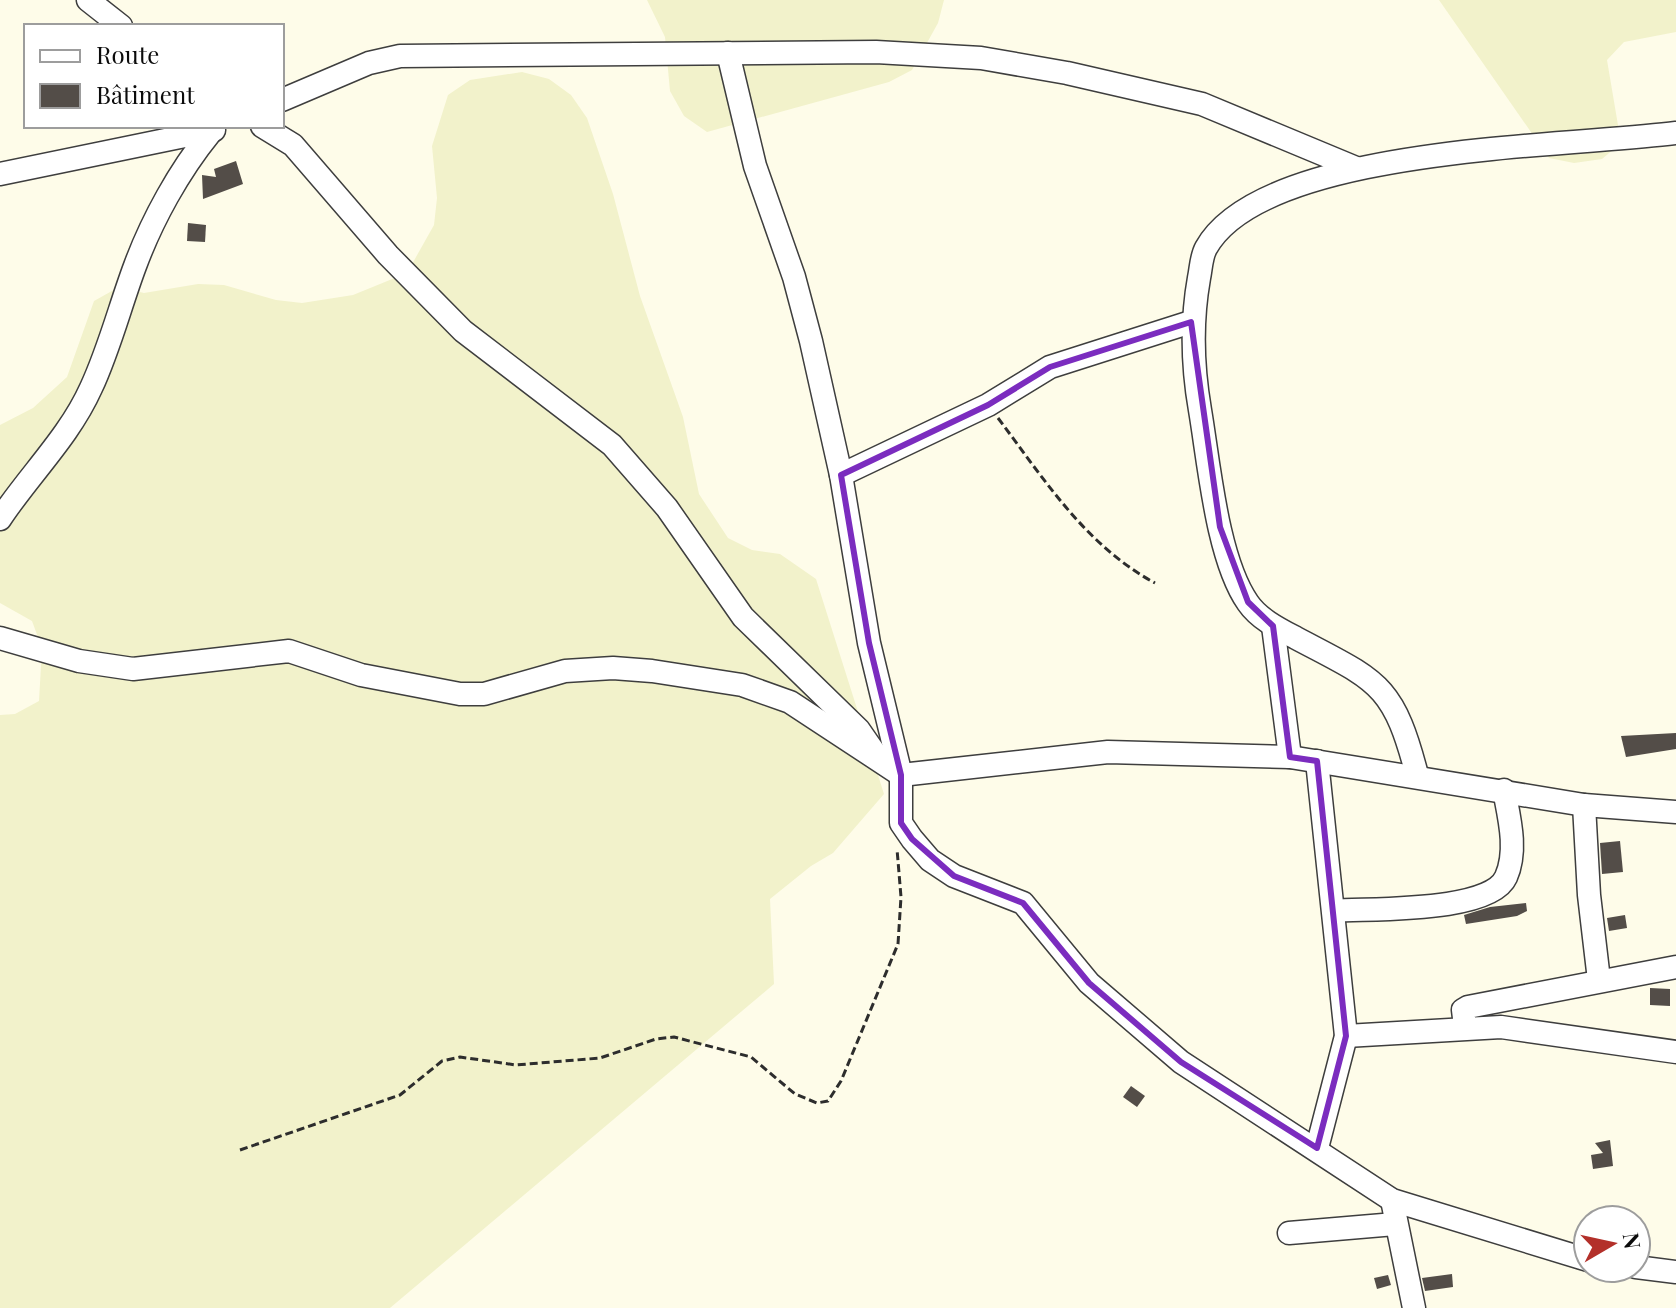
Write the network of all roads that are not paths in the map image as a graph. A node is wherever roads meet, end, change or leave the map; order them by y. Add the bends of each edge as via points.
1 (88, 0) edge
2 (118, 24) edge
3 (728, 53) junction
4 (284, 99) edge
5 (265, 128) edge
6 (216, 129) edge
7 (1676, 133) edge
8 (1356, 168) junction
9 (0, 174) edge
10 (1191, 322) junction
11 (841, 475) junction
12 (0, 519) edge
13 (1273, 626) junction
14 (0, 638) edge
15 (1290, 757) junction
16 (1317, 761) junction
17 (893, 772) junction
18 (1417, 775) junction
19 (1504, 790) junction
20 (1584, 805) junction
21 (1676, 812) edge
22 (1334, 911) junction
23 (1676, 967) edge
24 (1599, 980) junction
25 (1465, 1026) junction
26 (1346, 1036) junction
27 (1676, 1052) edge
28 (1317, 1148) junction
29 (1392, 1200) junction
30 (1395, 1224) junction
31 (1289, 1233) dead end
32 (1572, 1255) edge
33 (1652, 1269) edge
34 (1676, 1272) edge
35 (1414, 1308) edge

1 - 2 street
3 - 4 street via 400,56 369,63
3 - 8 street via 966,57 1067,73 1202,104
3 - 11 street via 755,166 794,277
5 - 17 street via 293,145 388,255 463,331 612,445 667,508 743,617 859,730
6 - 9 street
6 - 12 street via 183,165 136,261 92,387 71,426
7 - 8 street
8 - 10 street via 1254,203 1222,227 1204,250
10 - 11 street via 1050,367 988,405
10 - 13 street via 1220,527 1248,602
11 - 17 street
13 - 15 street
13 - 18 street via 1348,663 1382,690 1405,727
14 - 17 street via 79,661 133,669 289,651 361,675 460,694 484,694 565,671 652,671 742,685 790,702
15 - 16 street
15 - 17 street via 1108,752
16 - 18 street
16 - 22 street
17 - 28 street via 901,823 930,860 954,876 1023,903 1089,983 1181,1062
18 - 19 street
19 - 20 street
19 - 22 street via 1511,859 1499,887 1481,898 1448,904
20 - 21 street
20 - 24 street
22 - 26 street
23 - 24 street
24 - 25 street via 1468,1007 1461,1018
25 - 26 street
25 - 27 street
26 - 28 street
28 - 29 street
29 - 30 street
29 - 32 street
30 - 31 street
30 - 35 street
33 - 34 street

